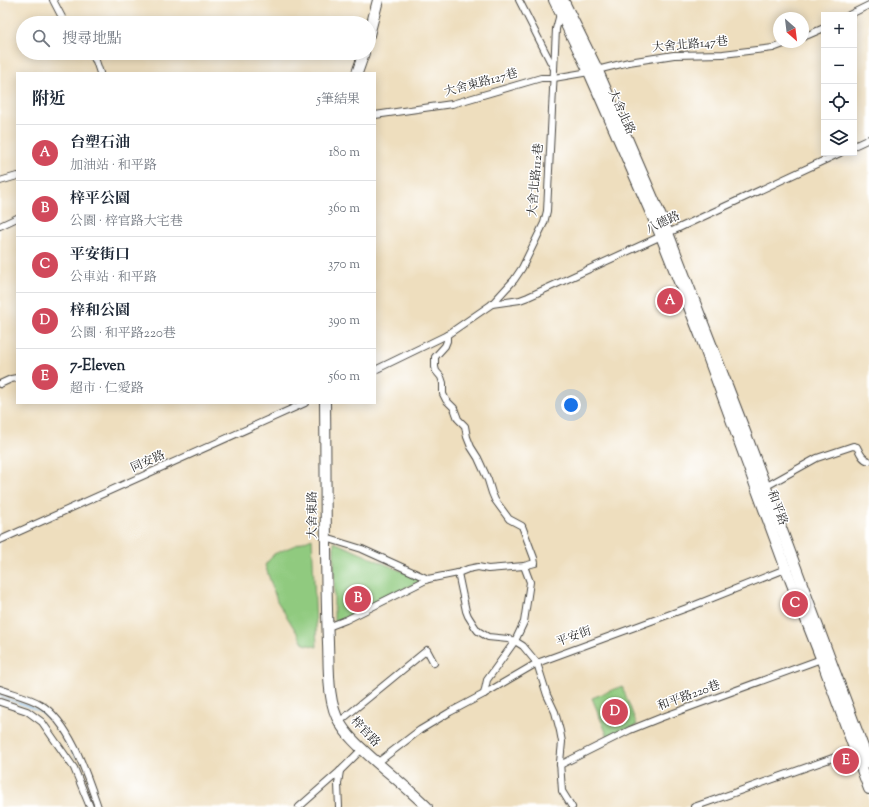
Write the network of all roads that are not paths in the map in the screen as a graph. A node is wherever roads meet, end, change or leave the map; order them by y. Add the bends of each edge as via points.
1 (53, 0) edge
2 (378, 0) edge
3 (519, 0) edge
4 (554, 0) edge
5 (563, 0) edge
6 (869, 5) edge
7 (564, 11) junction
8 (855, 12) edge
9 (61, 16) edge
10 (374, 16) edge
11 (821, 29) edge
12 (809, 35) edge
13 (773, 48) edge
14 (95, 60) edge
15 (362, 60) edge
16 (554, 70) junction
17 (593, 71) junction
18 (100, 72) edge
19 (357, 72) edge
20 (554, 78) junction
21 (376, 115) edge
22 (869, 139) edge
23 (857, 145) edge
24 (834, 156) edge
25 (16, 176) edge
26 (0, 182) edge
27 (16, 218) edge
28 (0, 226) edge
29 (665, 235) junction
30 (492, 304) junction
31 (447, 335) junction
32 (376, 370) edge
33 (16, 378) edge
34 (0, 384) edge
35 (303, 404) edge
36 (325, 404) edge
37 (730, 404) junction
38 (869, 461) edge
39 (765, 487) junction
40 (326, 538) junction
41 (0, 540) edge
42 (524, 566) junction
43 (791, 566) junction
44 (458, 573) junction
45 (428, 579) junction
46 (328, 627) junction
47 (515, 641) junction
48 (825, 657) junction
49 (434, 663) dead end
50 (537, 663) junction
51 (0, 689) edge
52 (484, 694) junction
53 (0, 702) edge
54 (338, 722) junction
55 (362, 749) junction
56 (859, 749) junction
57 (378, 763) junction
58 (869, 763) edge
59 (560, 765) junction
60 (340, 771) junction
61 (869, 789) edge
62 (90, 807) edge
63 (98, 807) edge
64 (299, 807) edge
65 (339, 807) edge
66 (427, 807) edge
67 (572, 807) edge
68 (694, 807) edge

1 - 9 street
2 - 10 main road
3 - 16 street
4 - 7 main road, 大舍北路
5 - 7 main road, 大舍北路
6 - 8 street
7 - 16 street, 大舍北路112巷 via 556,29
7 - 17 main road, 大舍北路
11 - 12 street
13 - 17 street, 大舍北路147巷 via 723,54 674,55
14 - 18 street
15 - 19 main road
16 - 20 street, 大舍北路112巷
17 - 20 street, 大舍東路127巷
17 - 29 main road, 大舍北路
20 - 21 street, 大舍東路127巷 via 541,78 452,104
20 - 30 street, 大舍北路112巷 via 547,211 544,223 522,268
22 - 23 street
24 - 29 street, 八德路
25 - 26 street
27 - 28 street
29 - 30 street, 八德路 via 528,297
29 - 37 main road, 和平路
30 - 31 street, 大舍北路112巷
31 - 32 street, 大舍北路112巷
31 - 42 street via 447,341 435,357 434,366 443,383 442,394 465,426 471,447 486,475 495,500 509,519 522,526 535,562
33 - 34 street
35 - 41 street, 同安路
36 - 40 main road, 大舍東路
37 - 39 main road, 和平路
37 - 43 main road, 和平路
38 - 39 street via 865,460 857,447 853,446 817,458
39 - 43 main road, 和平路
40 - 45 street via 362,549
40 - 46 main road, 大舍東路
42 - 44 street via 468,568
42 - 47 street via 530,582 524,622
43 - 48 main road, 和平路
43 - 50 street, 平安街 via 695,605
44 - 45 street
44 - 47 street via 466,612 478,631 488,637
45 - 46 street
46 - 54 main road, 梓官路 via 331,694
47 - 50 street
47 - 52 street via 487,680
48 - 56 main road, 和平路
48 - 59 street, 和平路220巷 via 630,730
49 - 54 street via 427,650
50 - 52 street, 平安街
50 - 59 street via 560,731
51 - 63 street via 42,705 62,725 77,752
52 - 57 street, 平安街 via 420,730
53 - 62 street via 27,711 42,722 74,768
54 - 55 main road, 梓官路
55 - 57 main road, 梓官路
55 - 60 street
56 - 58 main road, 和平路
56 - 61 main road, 和平路
56 - 68 street
57 - 66 main road, 梓官路
59 - 67 street via 562,791
60 - 64 street
60 - 65 street

